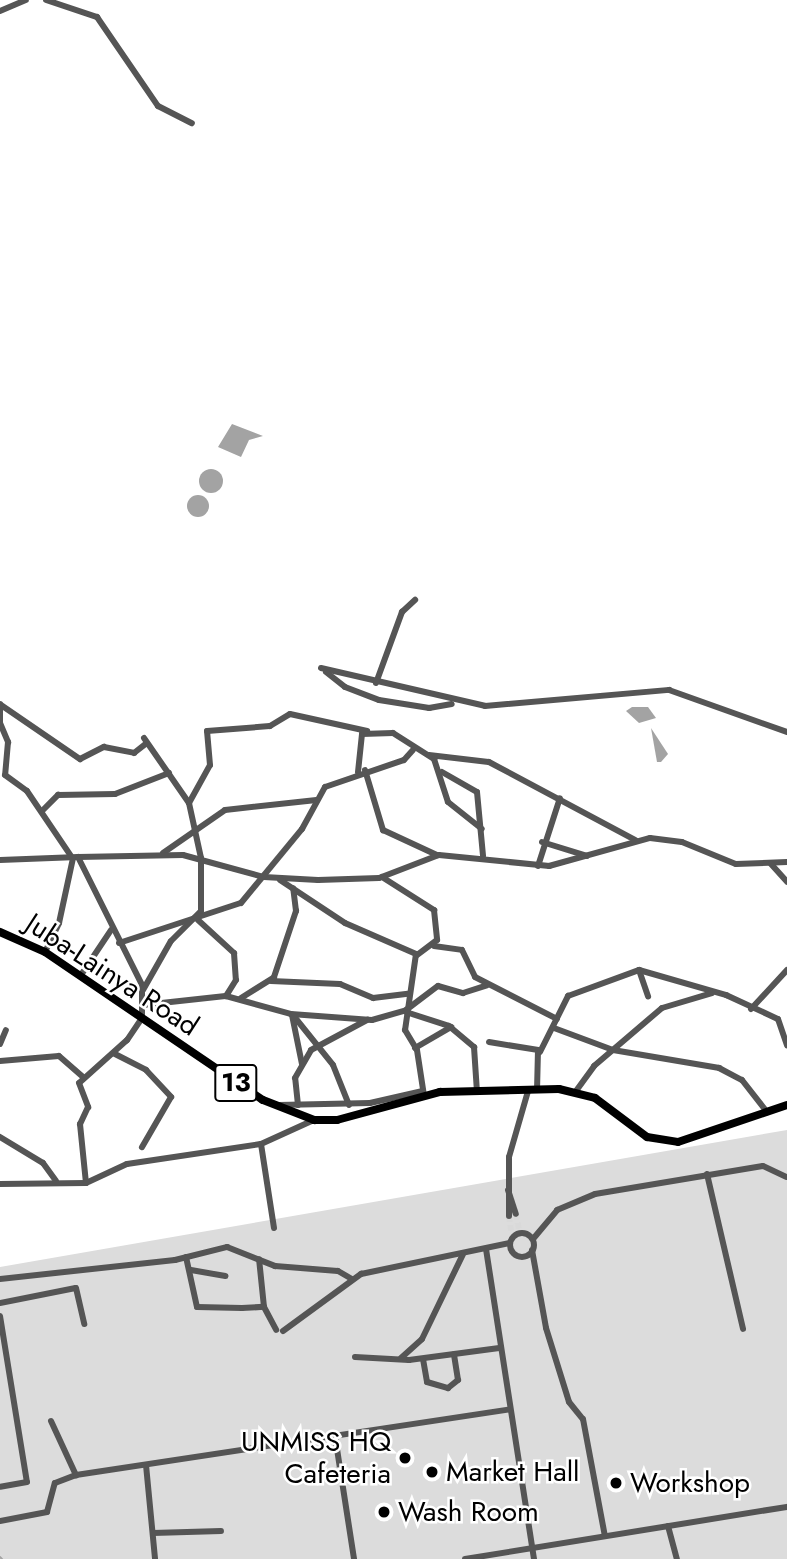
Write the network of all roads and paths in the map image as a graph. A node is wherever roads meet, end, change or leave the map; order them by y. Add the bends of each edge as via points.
1 (26, 0) edge
2 (46, 0) edge
3 (0, 11) edge
4 (192, 123) dead end
5 (415, 600) dead end
6 (376, 682) junction
7 (454, 703) junction
8 (0, 704) edge
9 (0, 723) edge
10 (367, 731) junction
11 (787, 732) edge
12 (413, 750) junction
13 (429, 755) junction
14 (361, 771) junction
15 (441, 771) junction
16 (169, 774) junction
17 (3, 775) edge
18 (560, 798) junction
19 (316, 800) junction
20 (189, 803) junction
21 (42, 811) junction
22 (482, 829) junction
23 (196, 834) junction
24 (640, 840) junction
25 (542, 842) junction
26 (161, 854) junction
27 (439, 855) junction
28 (482, 856) junction
29 (75, 857) junction
30 (590, 857) junction
31 (201, 859) junction
32 (0, 860) edge
33 (787, 862) edge
34 (771, 864) junction
35 (538, 866) junction
36 (264, 877) junction
37 (382, 877) junction
38 (278, 878) junction
39 (787, 882) edge
40 (293, 888) junction
41 (198, 919) junction
42 (111, 930) junction
43 (0, 932) edge
44 (118, 943) junction
45 (434, 946) junction
46 (45, 952) junction
47 (416, 956) junction
48 (639, 970) junction
49 (787, 970) edge
50 (81, 975) junction
51 (271, 981) junction
52 (487, 985) junction
53 (143, 990) junction
54 (715, 993) junction
55 (408, 994) junction
56 (226, 996) junction
57 (648, 996) dead end
58 (241, 998) junction
59 (143, 1005) junction
60 (751, 1009) junction
61 (406, 1011) junction
62 (291, 1014) junction
63 (142, 1018) junction
64 (556, 1019) junction
65 (368, 1020) junction
66 (451, 1027) junction
67 (554, 1028) junction
68 (6, 1030) dead end
69 (489, 1042) dead end
70 (0, 1044) edge
71 (317, 1045) junction
72 (787, 1045) edge
73 (415, 1048) junction
74 (612, 1050) junction
75 (540, 1052) junction
76 (115, 1054) junction
77 (0, 1061) edge
78 (302, 1064) junction
79 (84, 1078) junction
80 (533, 1091) junction
81 (576, 1091) junction
82 (477, 1092) junction
83 (423, 1093) junction
84 (274, 1104) junction
85 (299, 1105) junction
86 (349, 1105) junction
87 (787, 1105) edge
88 (767, 1112) junction
89 (314, 1120) junction
90 (0, 1137) edge
91 (261, 1144) junction
92 (142, 1147) dead end
93 (707, 1174) junction
94 (787, 1177) edge
95 (56, 1181) junction
96 (86, 1183) junction
97 (0, 1184) edge
98 (513, 1215) tunnel mouth
99 (274, 1228) dead end
100 (511, 1231) tunnel mouth
101 (533, 1239) junction
102 (510, 1241) junction
103 (486, 1249) junction
104 (532, 1250) junction
105 (463, 1254) junction
106 (186, 1258) junction
107 (259, 1259) junction
108 (191, 1270) junction
109 (225, 1276) dead end
110 (0, 1279) edge
111 (352, 1279) junction
112 (0, 1303) edge
113 (264, 1307) junction
114 (0, 1316) edge
115 (83, 1324) dead end
116 (743, 1329) dead end
117 (499, 1348) junction
118 (454, 1354) junction
119 (355, 1357) dead end
120 (401, 1358) junction
121 (423, 1359) junction
122 (10, 1371) junction
123 (0, 1374) edge
124 (508, 1410) junction
125 (51, 1421) dead end
126 (335, 1436) junction
127 (146, 1465) junction
128 (76, 1475) junction
129 (0, 1487) edge
130 (787, 1507) edge
131 (0, 1521) edge
132 (668, 1525) junction
133 (221, 1531) dead end
134 (153, 1532) junction
135 (605, 1536) junction
136 (532, 1548) junction
137 (155, 1559) edge
138 (354, 1559) edge
139 (465, 1559) edge
140 (534, 1559) edge
141 (677, 1559) edge

1 - 3 street
2 - 4 street via 97,17 158,106
5 - 6 street via 402,612
6 - 7 street
6 - 7 street via 321,668 345,687 379,700 429,708
7 - 11 street via 511,706 669,690
8 - 9 street
8 - 16 street via 80,759 104,747 134,753 145,740
9 - 17 street via 8,742
10 - 12 street via 390,731
10 - 14 street via 358,740
10 - 20 street via 290,714 270,726 211,728 205,734 210,765
12 - 13 street
12 - 14 street via 404,760
13 - 15 street
13 - 18 street via 489,762
14 - 19 street via 334,781
14 - 27 street via 383,830
15 - 22 street via 448,802
15 - 22 street via 477,792
16 - 20 street
16 - 21 street via 115,794 58,795
17 - 21 street
18 - 24 street via 624,839
18 - 25 street
19 - 23 street via 235,806 216,814
19 - 36 street
20 - 23 street
21 - 29 street
22 - 28 street
23 - 26 street
23 - 31 street
24 - 30 street
24 - 34 street via 682,842 736,864
25 - 30 street
25 - 35 street
26 - 29 street
26 - 31 street
27 - 28 street
27 - 37 street
28 - 35 street
29 - 32 street
29 - 42 street
29 - 46 street via 59,923
30 - 35 street
31 - 36 street
31 - 41 street
33 - 34 street
34 - 39 street
36 - 38 street
36 - 41 street via 242,903
37 - 38 street
37 - 45 street via 434,910
38 - 40 street
40 - 47 street via 345,923
40 - 51 street via 296,911
41 - 44 street
41 - 53 street via 171,941
41 - 56 street via 234,953 236,980
42 - 44 street
42 - 50 street
43 - 46 main road, Juba-Lainya Road / 13
44 - 53 street
45 - 47 street
45 - 52 street via 463,950 467,968
46 - 50 main road, Juba-Lainya Road / 13
47 - 55 street
48 - 54 street
48 - 57 street
48 - 64 street via 572,995
49 - 60 street
50 - 63 main road, Juba-Lainya Road / 13
51 - 55 street via 340,984 373,998
51 - 58 street
52 - 61 street via 463,993 438,986
52 - 64 street
53 - 59 street
54 - 60 street
54 - 74 street via 669,1003
55 - 61 street
56 - 58 street
56 - 59 street
58 - 62 street
59 - 63 street
60 - 72 street via 780,1021
61 - 65 street
61 - 66 street
61 - 73 street via 405,1030
62 - 65 street
62 - 71 street
62 - 78 street
63 - 76 street
63 - 84 main road, Juba-Lainya Road / 13
64 - 67 street
65 - 71 street
66 - 73 street
66 - 82 street via 476,1049
67 - 74 street
67 - 75 street
68 - 70 street
69 - 75 street
71 - 78 street
71 - 86 street via 333,1065
73 - 83 street
74 - 81 street
74 - 88 street via 719,1068 742,1080
75 - 80 street
76 - 79 street
76 - 92 street via 146,1070 171,1097
77 - 79 street via 59,1056
78 - 85 street via 295,1078
79 - 96 street
80 - 81 main road, Juba-Lainya Road / 13
80 - 82 main road, Juba-Lainya Road / 13
80 - 98 street via 509,1157
81 - 88 main road, Juba-Lainya Road / 13 via 660,1141 699,1139
82 - 83 main road, Juba-Lainya Road / 13
83 - 86 street
83 - 89 main road, Juba-Lainya Road / 13 via 337,1120
84 - 85 street
84 - 89 main road, Juba-Lainya Road / 13
85 - 86 street
87 - 88 main road, Juba-Lainya Road / 13
89 - 91 street
90 - 95 street via 43,1163
91 - 96 street via 127,1164
91 - 99 street
93 - 94 street via 763,1166
93 - 101 street via 578,1200 558,1210
93 - 116 street
95 - 96 street
95 - 97 street
100 - 102 street
101 - 102 street via 521,1231
101 - 104 street
102 - 103 street
102 - 104 street via 518,1256
103 - 105 street
103 - 117 street
104 - 135 street via 547,1328 569,1402 583,1419
105 - 111 street
105 - 120 street via 422,1339
106 - 107 street via 227,1247
106 - 108 street
106 - 110 street
107 - 111 street
107 - 113 street
108 - 109 street
108 - 113 street via 197,1307
111 - 113 street via 280,1330
112 - 115 street via 76,1288
114 - 122 street
117 - 118 street
117 - 124 street
118 - 121 street
118 - 121 street via 458,1380 448,1388 427,1382
119 - 120 street
120 - 121 street
122 - 123 street
122 - 129 street via 27,1482
124 - 126 street
124 - 136 street
125 - 128 street
126 - 127 street
126 - 138 street
127 - 128 street
127 - 134 street
128 - 131 street via 55,1483 47,1511
130 - 132 street
132 - 135 street
132 - 141 street
133 - 134 street
134 - 137 street
135 - 136 street
136 - 139 street
136 - 140 street

